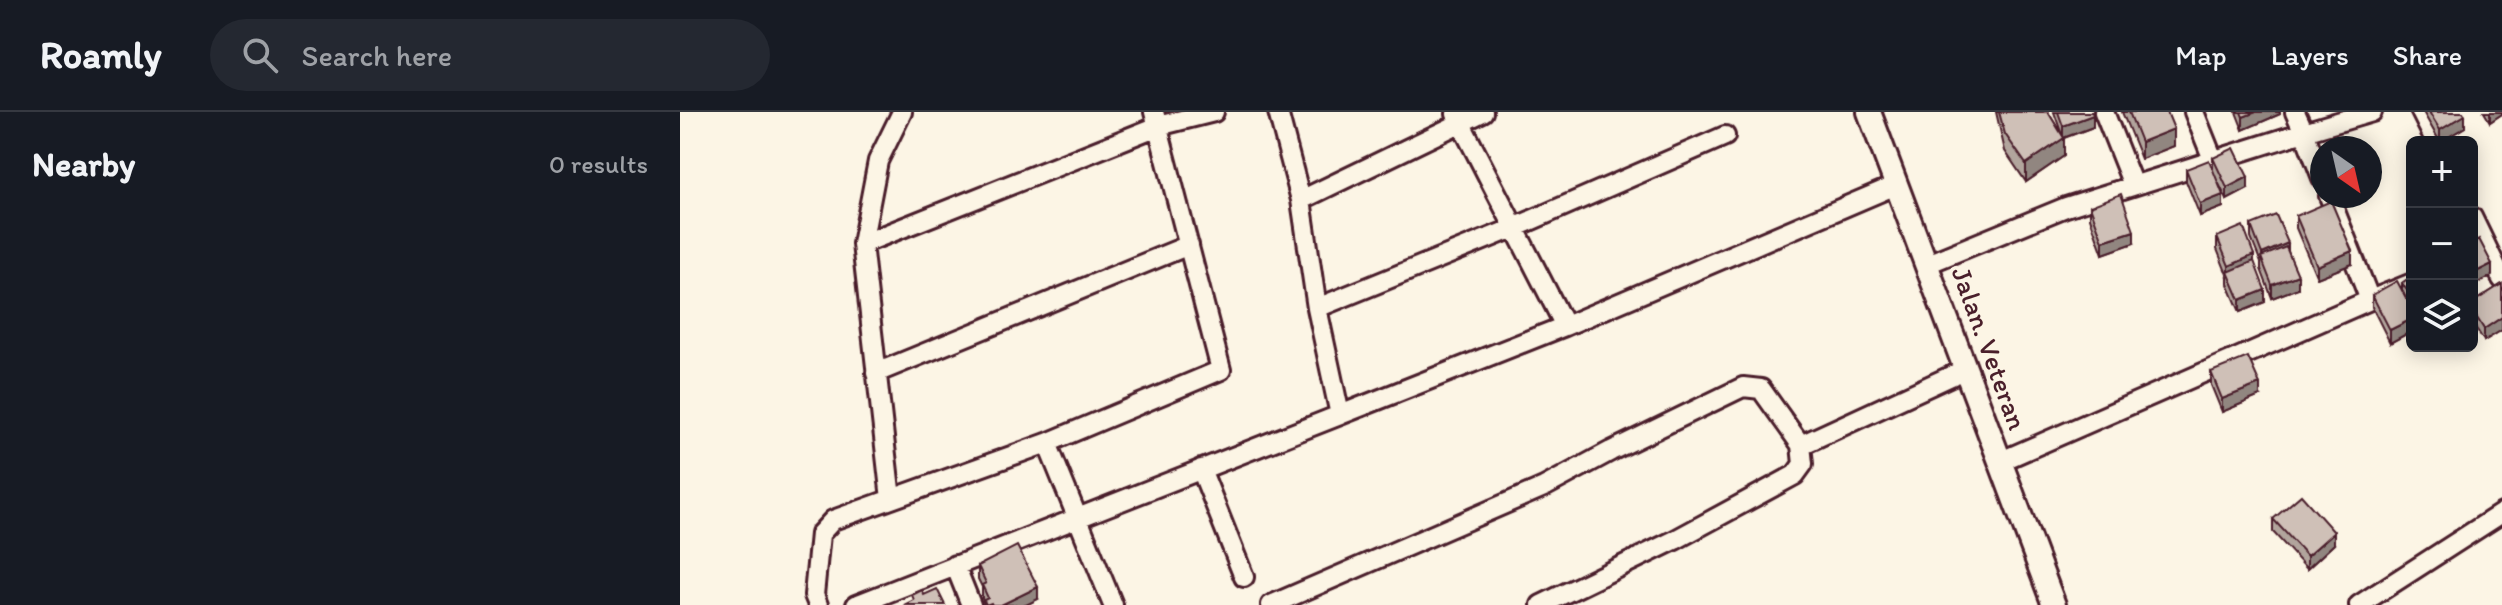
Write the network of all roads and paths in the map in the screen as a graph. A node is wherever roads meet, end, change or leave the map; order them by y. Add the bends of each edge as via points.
1 (902, 112) edge
2 (1214, 112) edge
3 (1278, 112) edge
4 (1483, 112) edge
5 (1869, 112) edge
6 (2104, 112) edge
7 (2194, 112) edge
8 (2295, 112) edge
9 (2372, 112) edge
10 (2421, 112) edge
11 (1458, 118) edge
12 (1156, 119) edge
13 (2304, 132) junction
14 (1725, 136) dead end
15 (2433, 136) edge
16 (2310, 147) edge
17 (2214, 162) junction
18 (1896, 185) junction
19 (2133, 185) junction
20 (1301, 200) junction
21 (2334, 208) edge
22 (1516, 227) junction
23 (2478, 229) edge
24 (862, 244) junction
25 (1189, 245) junction
26 (1927, 264) junction
27 (2502, 279) edge
28 (2406, 285) edge
29 (2370, 300) junction
30 (1317, 308) junction
31 (1565, 326) junction
32 (1966, 369) junction
33 (876, 373) junction
34 (1340, 415) junction
35 (1047, 443) junction
36 (1801, 445) junction
37 (1999, 462) junction
38 (1201, 469) junction
39 (891, 499) junction
40 (2502, 513) edge
41 (1079, 515) junction
42 (955, 565) junction
43 (1244, 577) dead end
44 (2051, 604) edge
45 (818, 605) edge
46 (856, 605) edge
47 (971, 605) edge
48 (1113, 605) edge
49 (1271, 605) edge
50 (1541, 605) edge
51 (2359, 605) edge

1 - 24 street via 878,161
2 - 12 street
3 - 20 street
4 - 11 street
5 - 18 street, Jalan. Veteran
6 - 19 street
7 - 17 street
8 - 13 street
9 - 13 street
10 - 15 street
11 - 20 street
11 - 22 street
12 - 24 street
12 - 25 street
13 - 16 street
13 - 17 street
14 - 22 street
17 - 19 street
18 - 26 street, Jalan. Veteran
18 - 31 street
19 - 26 street
20 - 30 street
21 - 29 street
22 - 30 street
22 - 31 street
23 - 27 street
24 - 33 street
25 - 33 street
25 - 35 street via 1221,370
26 - 32 street, Jalan. Veteran
28 - 29 street
29 - 37 street
30 - 34 street
31 - 34 street
32 - 36 street
32 - 37 street, Jalan. Veteran
33 - 39 street
34 - 38 street
35 - 39 street
35 - 41 street
36 - 49 street via 1761,389 1743,387 1544,487
36 - 50 street via 1803,464 1795,475
37 - 44 street, Jalan. Veteran
38 - 41 street
38 - 43 street
39 - 45 street via 825,526 814,595
40 - 51 street
41 - 42 street
41 - 48 street
42 - 46 street
42 - 47 street

